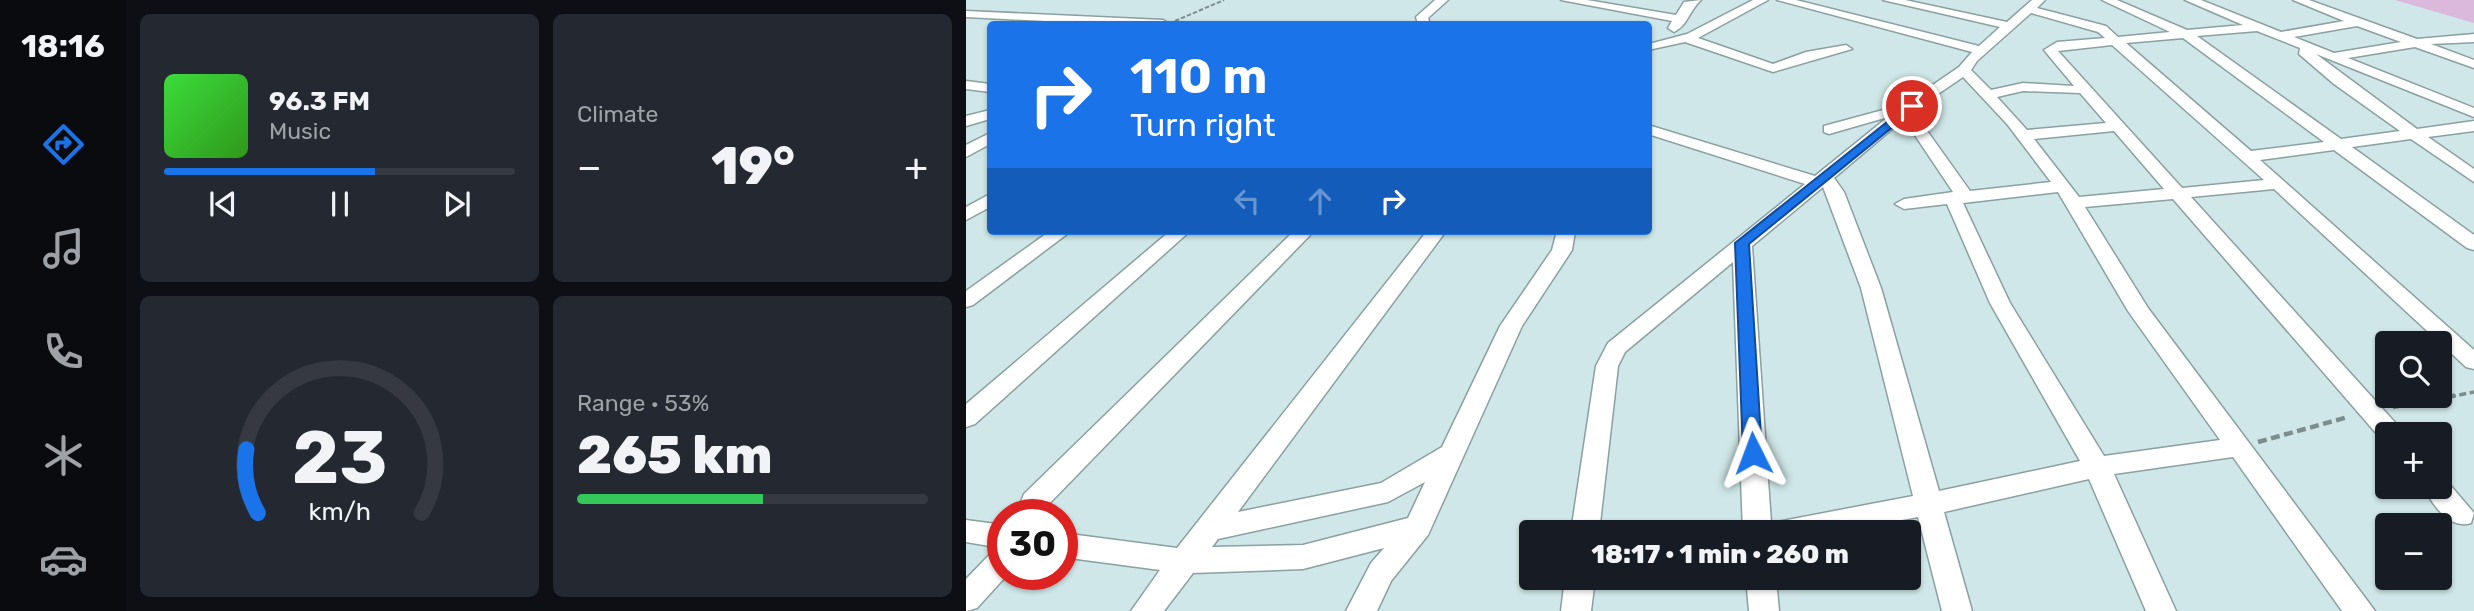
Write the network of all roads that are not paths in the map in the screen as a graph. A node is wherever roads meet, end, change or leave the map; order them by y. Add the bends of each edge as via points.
1 (1441, 0) edge
2 (1567, 0) edge
3 (1762, 0) edge
4 (1783, 0) edge
5 (1889, 0) edge
6 (2108, 0) edge
7 (2191, 0) edge
8 (2299, 0) edge
9 (1692, 2) edge
10 (2029, 3) edge
11 (966, 14) edge
12 (1731, 16) junction
13 (2388, 16) dead end
14 (1682, 19) junction
15 (1105, 21) edge
16 (1423, 21) edge
17 (2360, 21) junction
18 (2010, 26) junction
19 (2259, 27) junction
20 (2186, 34) junction
21 (2284, 37) junction
22 (2474, 38) edge
23 (1687, 39) junction
24 (2112, 41) junction
25 (2420, 43) junction
26 (1846, 49) dead end
27 (1652, 50) edge
28 (1981, 50) junction
29 (1652, 52) edge
30 (2334, 57) junction
31 (2474, 64) edge
32 (1964, 70) junction
33 (966, 85) edge
34 (2084, 87) junction
35 (987, 88) edge
36 (1988, 95) junction
37 (1909, 108) junction
38 (2474, 113) edge
39 (987, 115) edge
40 (966, 121) edge
41 (2119, 125) junction
42 (2474, 126) edge
43 (1652, 130) edge
44 (1829, 130) dead end
45 (2024, 135) junction
46 (2416, 135) junction
47 (987, 140) edge
48 (2339, 144) junction
49 (966, 152) edge
50 (2245, 157) junction
51 (2474, 177) edge
52 (1821, 180) junction
53 (2278, 184) junction
54 (2180, 193) junction
55 (2068, 195) junction
56 (1958, 196) junction
57 (987, 201) edge
58 (1904, 204) dead end
59 (966, 215) edge
60 (1057, 235) edge
61 (1176, 235) edge
62 (1301, 235) edge
63 (1434, 235) edge
64 (1565, 235) edge
65 (1742, 243) junction
66 (2474, 244) edge
67 (966, 301) edge
68 (2474, 362) edge
69 (966, 418) edge
70 (2380, 422) edge
71 (2240, 447) junction
72 (1452, 453) junction
73 (2097, 467) junction
74 (1037, 499) edge
75 (2447, 499) edge
76 (1928, 505) junction
77 (2461, 515) dead end
78 (1587, 520) edge
79 (1756, 520) edge
80 (1845, 520) edge
81 (1418, 527) junction
82 (1209, 530) junction
83 (966, 531) edge
84 (987, 534) edge
85 (1078, 547) edge
86 (1185, 561) junction
87 (987, 577) edge
88 (1579, 590) edge
89 (1762, 590) edge
90 (966, 599) edge
91 (1146, 611) edge
92 (1361, 611) edge
93 (1576, 611) edge
94 (1764, 611) edge
95 (1957, 611) edge
96 (2161, 611) edge
97 (2360, 611) edge

1 - 16 street
2 - 14 street
3 - 12 street
4 - 28 street
5 - 18 street
6 - 20 street
7 - 19 street
8 - 17 street
9 - 12 street
9 - 14 street
10 - 18 street
10 - 24 street via 2102,29
11 - 15 street
12 - 23 street
13 - 17 street
14 - 27 street via 1660,34
17 - 21 street
17 - 25 street
18 - 28 street
19 - 20 street
19 - 21 street
20 - 24 street
20 - 48 street
21 - 30 street
21 - 46 street
22 - 25 street
23 - 26 street via 1773,68
23 - 29 street
24 - 34 street via 2050,48
24 - 50 street
25 - 30 street
25 - 31 street
28 - 32 street
30 - 38 street
32 - 36 street
32 - 37 street
33 - 35 street
34 - 36 street via 2023,87
34 - 41 street
36 - 45 street
37 - 44 street
37 - 52 street
37 - 56 street
39 - 40 street
41 - 45 street
41 - 54 street
42 - 46 street
43 - 52 street
45 - 55 street
46 - 48 street
46 - 51 street
47 - 49 street
48 - 50 street
48 - 66 street
50 - 53 street
52 - 65 street
52 - 76 street via 1835,192 1871,288
53 - 54 street
53 - 68 street
54 - 55 street
54 - 70 street
55 - 56 street
55 - 71 street via 2138,311
56 - 58 street
56 - 73 street via 2000,303
57 - 59 street
60 - 67 street
61 - 69 street
62 - 74 street
63 - 82 street
64 - 72 street via 1562,250 1511,326
65 - 78 street via 1611,355
65 - 79 street
71 - 73 street
71 - 97 street
72 - 81 street
72 - 82 street via 1388,492
73 - 76 street
73 - 96 street
75 - 77 street
76 - 80 street
76 - 95 street
81 - 86 street via 1303,556
81 - 92 street via 1381,572
82 - 86 street
83 - 84 street
85 - 86 street
86 - 91 street
87 - 90 street
88 - 93 street
89 - 94 street

